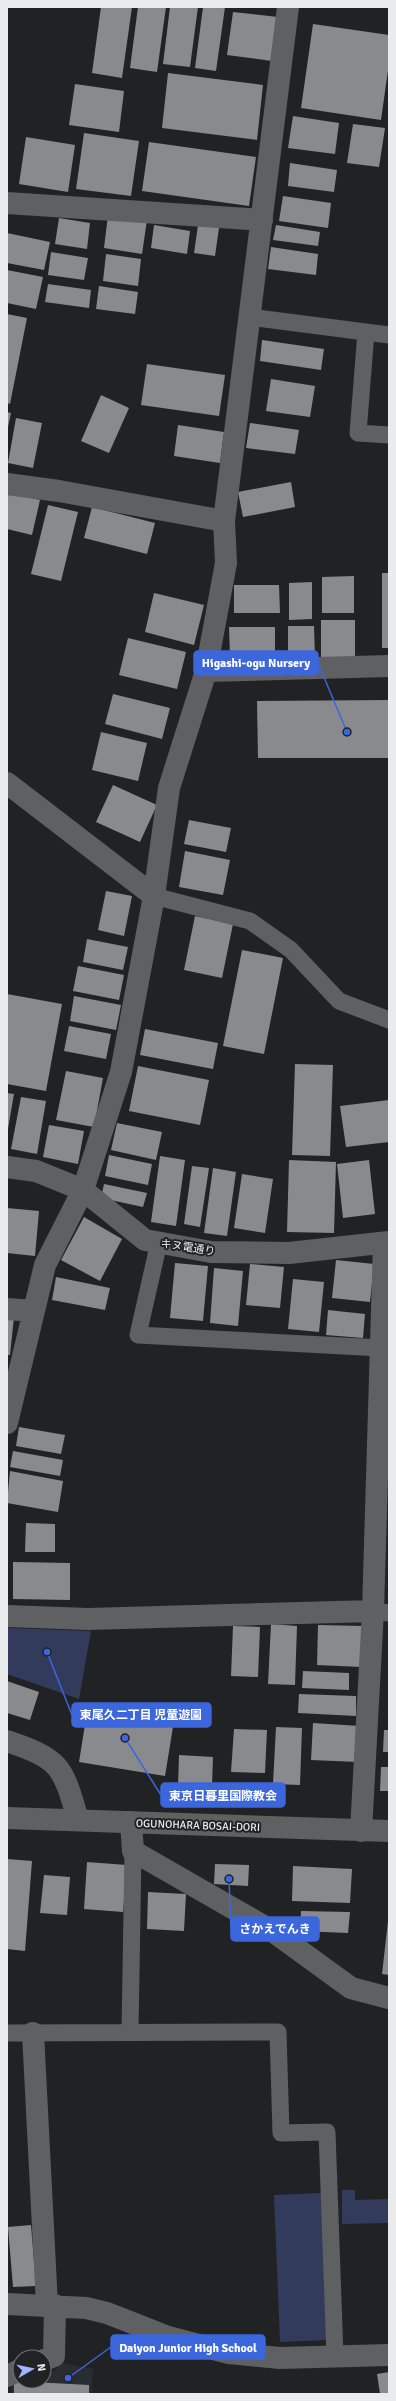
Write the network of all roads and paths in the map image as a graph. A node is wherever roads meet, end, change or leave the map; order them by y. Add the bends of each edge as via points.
1 (288, 7) edge
2 (7, 203) edge
3 (262, 220) junction
4 (249, 317) junction
5 (366, 332) junction
6 (389, 335) edge
7 (389, 435) edge
8 (7, 484) edge
9 (224, 521) junction
10 (389, 666) edge
11 (206, 671) junction
12 (7, 783) edge
13 (154, 896) junction
14 (389, 1020) edge
15 (7, 1167) edge
16 (83, 1190) junction
17 (159, 1242) junction
18 (387, 1242) edge
19 (7, 1309) edge
20 (34, 1311) junction
21 (381, 1348) junction
22 (7, 1422) edge
23 (381, 1612) edge
24 (7, 1616) edge
25 (7, 1741) edge
26 (7, 1818) edge
27 (78, 1820) junction
28 (131, 1822) junction
29 (361, 1830) junction
30 (389, 1832) edge
31 (133, 1851) junction
32 (389, 1998) edge
33 (130, 2032) junction
34 (7, 2033) edge
35 (33, 2033) junction
36 (7, 2304) edge
37 (51, 2305) junction
38 (389, 2355) edge
39 (335, 2356) junction
40 (52, 2357) edge

1 - 3 street
2 - 3 street
3 - 4 street
4 - 5 lane
4 - 9 street
5 - 6 lane
5 - 7 lane via 358,433
8 - 9 street
9 - 11 street via 226,563
10 - 11 street
11 - 13 street via 169,788
12 - 13 street
13 - 14 lane via 250,921 291,950 339,1001
13 - 16 street via 121,1072
15 - 16 street, キヌ電通り via 36,1171
16 - 17 street, キヌ電通り via 146,1240
16 - 20 street via 45,1265
17 - 18 street, キヌ電通り via 211,1252 289,1253
17 - 21 lane via 138,1335
18 - 21 street
19 - 20 street
20 - 22 street
21 - 23 street
23 - 24 street via 88,1619
23 - 29 street
25 - 27 street via 37,1753 57,1766 67,1786
26 - 27 street, OGUNOHARA BOSAI-DORI
27 - 28 street, OGUNOHARA BOSAI-DORI
28 - 29 street, OGUNOHARA BOSAI-DORI
28 - 31 street
29 - 30 street, OGUNOHARA BOSAI-DORI
31 - 32 street via 274,1932 351,1988
31 - 33 lane
33 - 35 lane
33 - 39 lane via 278,2032 281,2133 327,2132
34 - 35 lane
35 - 37 street
36 - 37 street
37 - 39 street via 107,2313 168,2337 229,2353 280,2358
37 - 40 street via 54,2356
38 - 39 street

